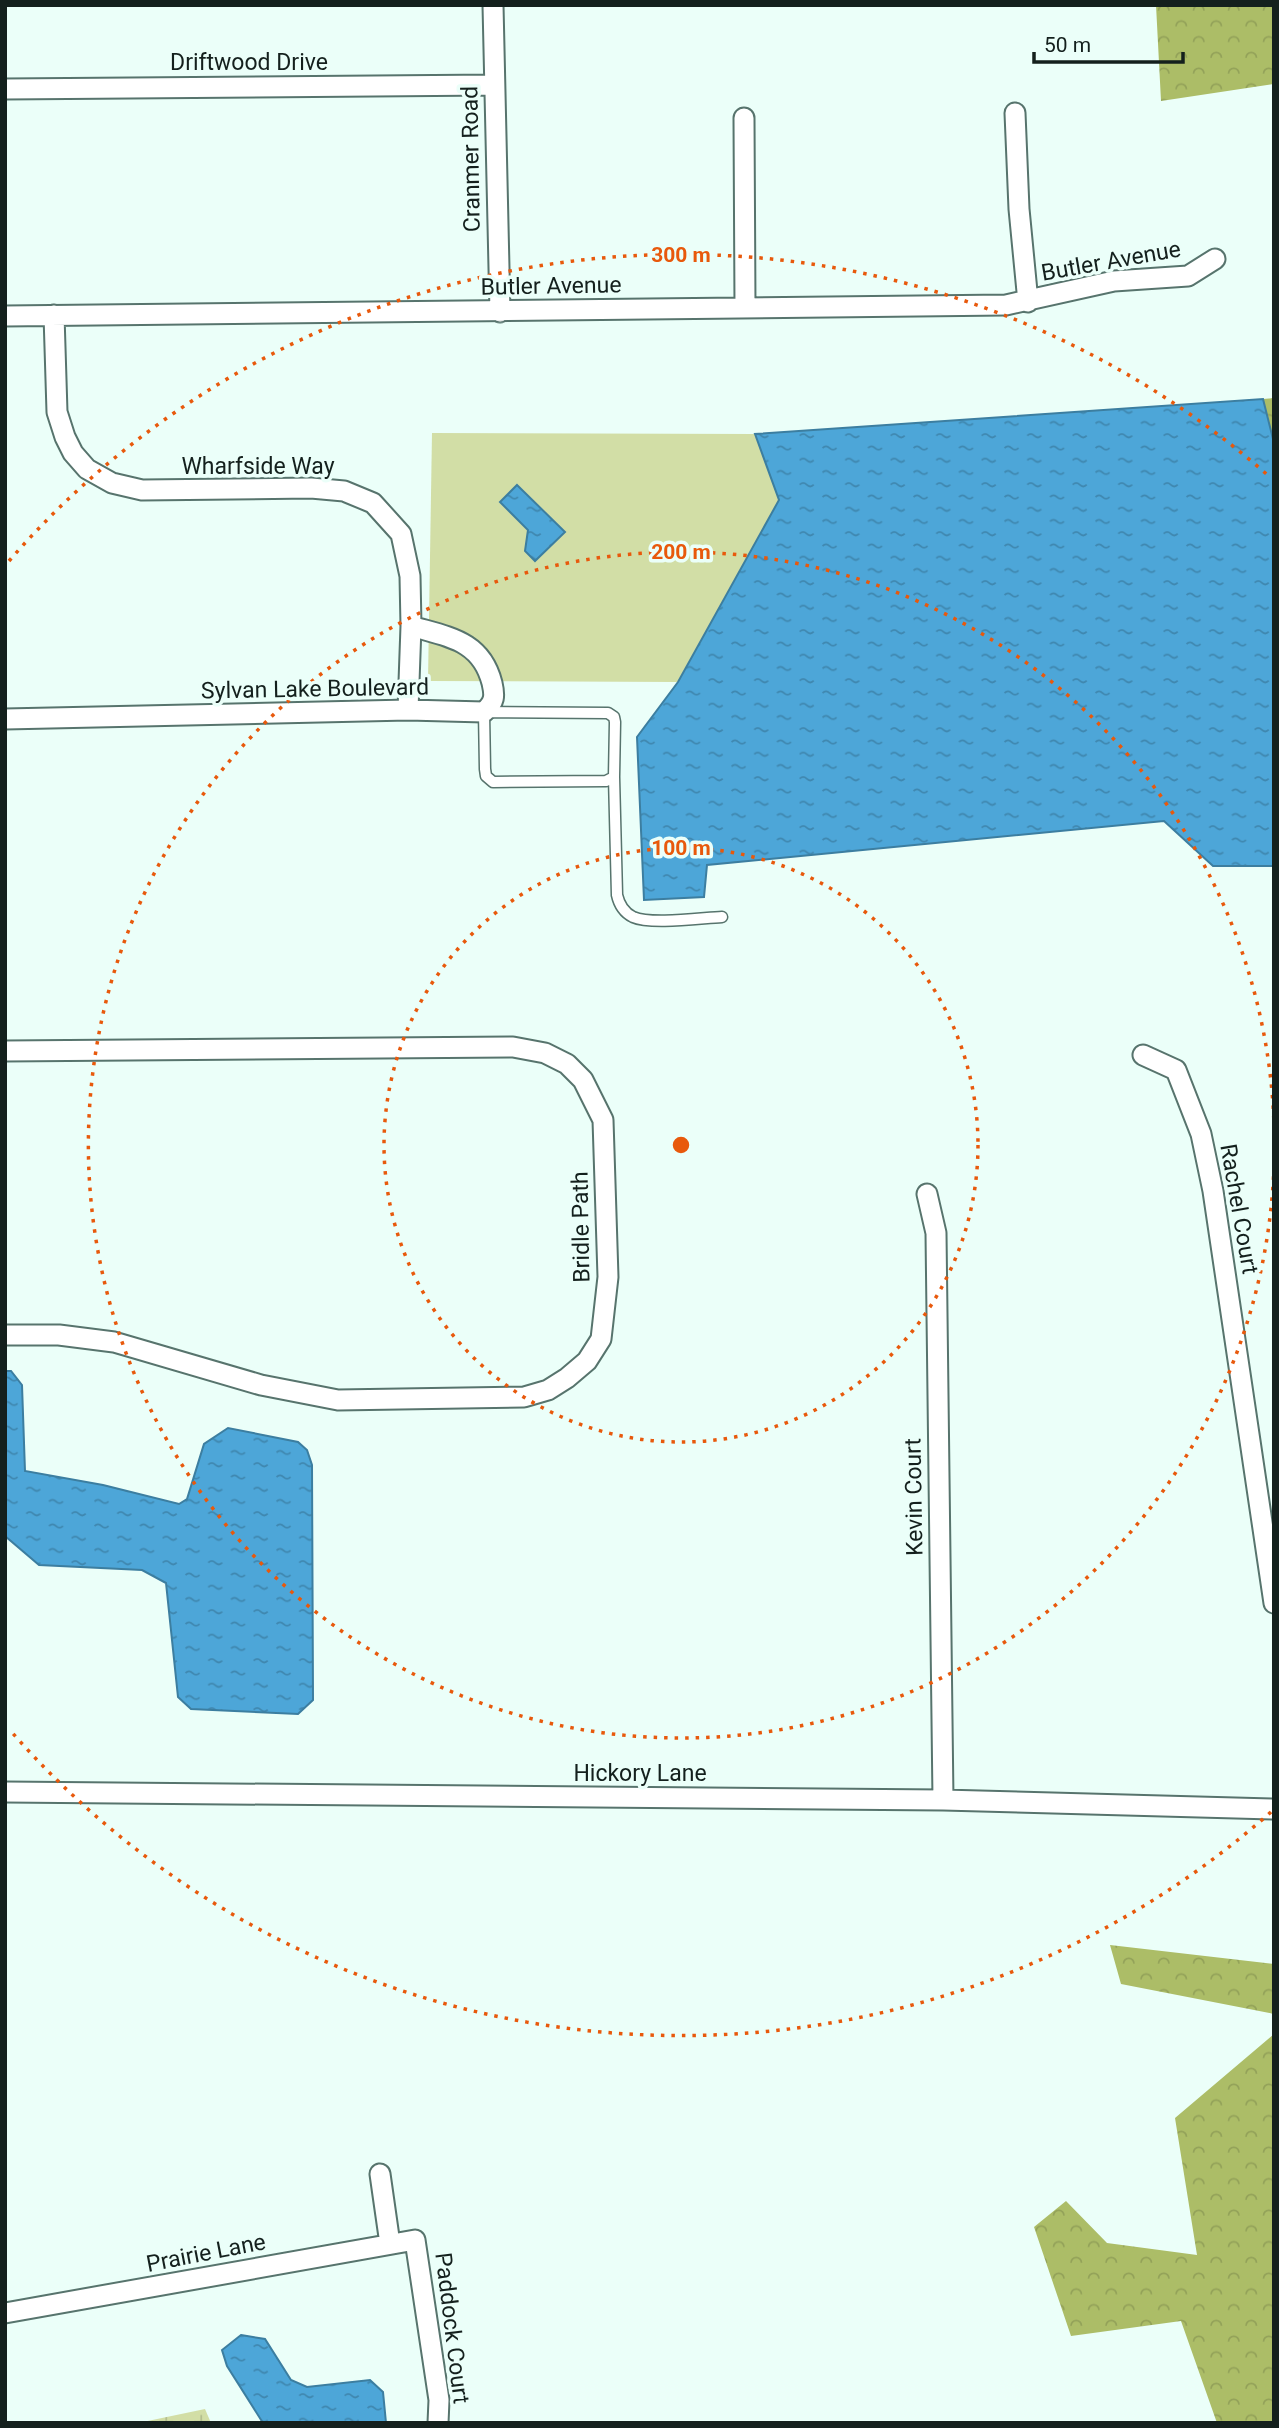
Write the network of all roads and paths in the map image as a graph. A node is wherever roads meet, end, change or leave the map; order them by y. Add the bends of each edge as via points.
1 (493, 5) edge
2 (494, 85) junction
3 (5, 89) edge
4 (1015, 113) dead end
5 (744, 118) dead end
6 (1215, 259) dead end
7 (1028, 302) junction
8 (745, 306) junction
9 (500, 312) junction
10 (54, 315) junction
11 (5, 316) edge
12 (411, 626) junction
13 (408, 710) junction
14 (484, 712) junction
15 (5, 719) edge
16 (614, 777) junction
17 (722, 917) dead end
18 (5, 1051) edge
19 (1143, 1055) dead end
20 (927, 1194) dead end
21 (5, 1335) edge
22 (1274, 1603) edge
23 (5, 1792) edge
24 (943, 1800) junction
25 (1274, 1809) edge
26 (380, 2174) dead end
27 (415, 2240) joint
28 (390, 2244) junction
29 (5, 2313) edge
30 (438, 2423) edge

1 - 2 street, Cranmer Road
2 - 3 street, Driftwood Drive
2 - 9 street, Cranmer Road
4 - 7 street
5 - 8 street
6 - 7 street, Butler Avenue via 1188,276 1114,281
7 - 8 street, Butler Avenue
8 - 9 street, Butler Avenue
9 - 10 street, Butler Avenue
10 - 11 street, Butler Avenue
10 - 12 street, Wharfside Way via 57,412 69,445 88,469 112,483 142,490 311,488 344,491 373,503 401,534 410,576
12 - 13 street, Wharfside Way
12 - 14 street via 463,641 484,660 495,695
13 - 14 street, Sylvan Lake Boulevard
13 - 15 street, Sylvan Lake Boulevard
14 - 16 lane via 608,713 615,722
14 - 16 lane via 485,769 493,782 606,782
16 - 17 lane via 617,895 624,911 651,920
18 - 21 street, Bridle Path via 513,1047 545,1053 567,1064 583,1080 603,1120 608,1277 601,1339 587,1361 548,1390 524,1397 338,1400 261,1385 114,1342
19 - 22 street, Rachel Court via 1176,1070 1202,1134
20 - 24 street, Kevin Court via 936,1233
23 - 24 street, Hickory Lane
24 - 25 street, Hickory Lane
26 - 28 street
27 - 28 street, Prairie Lane
27 - 30 street, Paddock Court via 439,2400
28 - 29 street, Prairie Lane

